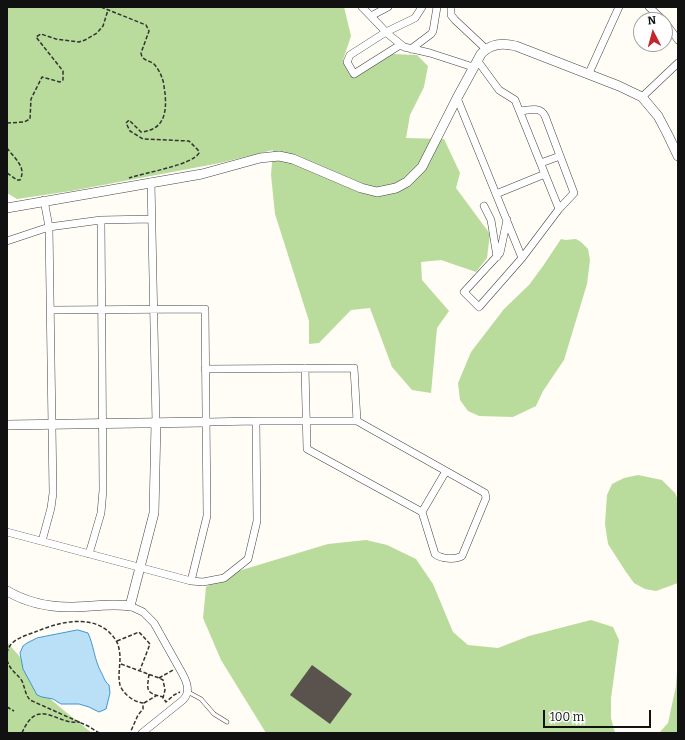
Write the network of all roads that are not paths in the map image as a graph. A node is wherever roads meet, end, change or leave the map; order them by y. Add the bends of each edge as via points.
1 (362, 7) edge
2 (388, 7) edge
3 (422, 7) edge
4 (437, 7) edge
5 (450, 7) edge
6 (619, 7) edge
7 (371, 16) junction
8 (386, 32) junction
9 (400, 45) junction
10 (411, 49) junction
11 (486, 49) junction
12 (678, 62) edge
13 (475, 63) junction
14 (588, 74) junction
15 (642, 97) junction
16 (457, 98) junction
17 (520, 111) junction
18 (560, 156) junction
19 (678, 156) edge
20 (541, 163) junction
21 (545, 174) junction
22 (152, 182) junction
23 (496, 194) junction
24 (44, 200) junction
25 (484, 206) dead end
26 (7, 208) edge
27 (559, 209) junction
28 (152, 219) junction
29 (101, 220) junction
30 (507, 220) junction
31 (49, 227) junction
32 (7, 241) edge
33 (497, 257) junction
34 (522, 258) junction
35 (154, 309) junction
36 (50, 310) junction
37 (102, 310) junction
38 (305, 368) junction
39 (205, 369) junction
40 (256, 421) junction
41 (306, 421) junction
42 (357, 421) junction
43 (206, 422) junction
44 (156, 423) junction
45 (52, 424) junction
46 (102, 424) junction
47 (7, 425) edge
48 (446, 471) junction
49 (422, 512) junction
50 (7, 532) edge
51 (42, 541) junction
52 (89, 554) junction
53 (140, 567) junction
54 (191, 582) junction
55 (7, 592) edge
56 (130, 606) junction
57 (188, 692) junction
58 (227, 722) dead end
59 (142, 733) edge

1 - 7 street
2 - 7 street
3 - 8 street via 415,18
4 - 10 street via 433,31
5 - 11 street via 455,20
6 - 14 street
7 - 8 street
8 - 9 street
8 - 9 street via 350,55 347,62 354,74
9 - 10 street
10 - 13 street
11 - 13 street
11 - 14 street via 495,45 516,46
12 - 15 street
13 - 16 street
13 - 17 street via 499,90 516,100
14 - 15 street
15 - 19 street via 658,116
16 - 22 street via 422,167 407,182 396,188 377,192 361,188 293,159 279,156 260,158 202,174
16 - 23 street
17 - 18 street via 542,111
17 - 20 street
18 - 20 street
18 - 27 street via 574,193
20 - 21 street
21 - 23 street
21 - 27 street
22 - 24 street
22 - 28 street
23 - 30 street
24 - 26 street
24 - 31 street
25 - 33 street via 491,220
27 - 34 street
28 - 29 street
28 - 35 street
29 - 31 street
29 - 37 street
30 - 33 street via 500,254
30 - 34 street
31 - 32 street
31 - 36 street
33 - 34 street via 464,292 479,307
35 - 37 street
35 - 39 street via 205,309
35 - 44 street
36 - 37 street
36 - 45 street
37 - 46 street
38 - 39 street
38 - 41 street
38 - 42 street via 354,368
39 - 43 street
40 - 41 street
40 - 43 street
40 - 54 street via 257,521 248,559 224,578
41 - 42 street
41 - 49 street via 307,449
42 - 48 street
43 - 44 street
43 - 54 street via 207,516
44 - 46 street
44 - 53 street via 154,513
45 - 46 street
45 - 47 street
45 - 51 street via 53,493
46 - 52 street via 102,504
48 - 49 street
48 - 49 street via 485,493 486,498 462,556 440,558 435,554
50 - 51 street
51 - 52 street
52 - 53 street
53 - 54 street
53 - 56 street
55 - 56 street via 46,606
56 - 57 street via 143,612 154,623 186,681
57 - 58 lane via 201,699 214,714
57 - 59 street via 183,700

